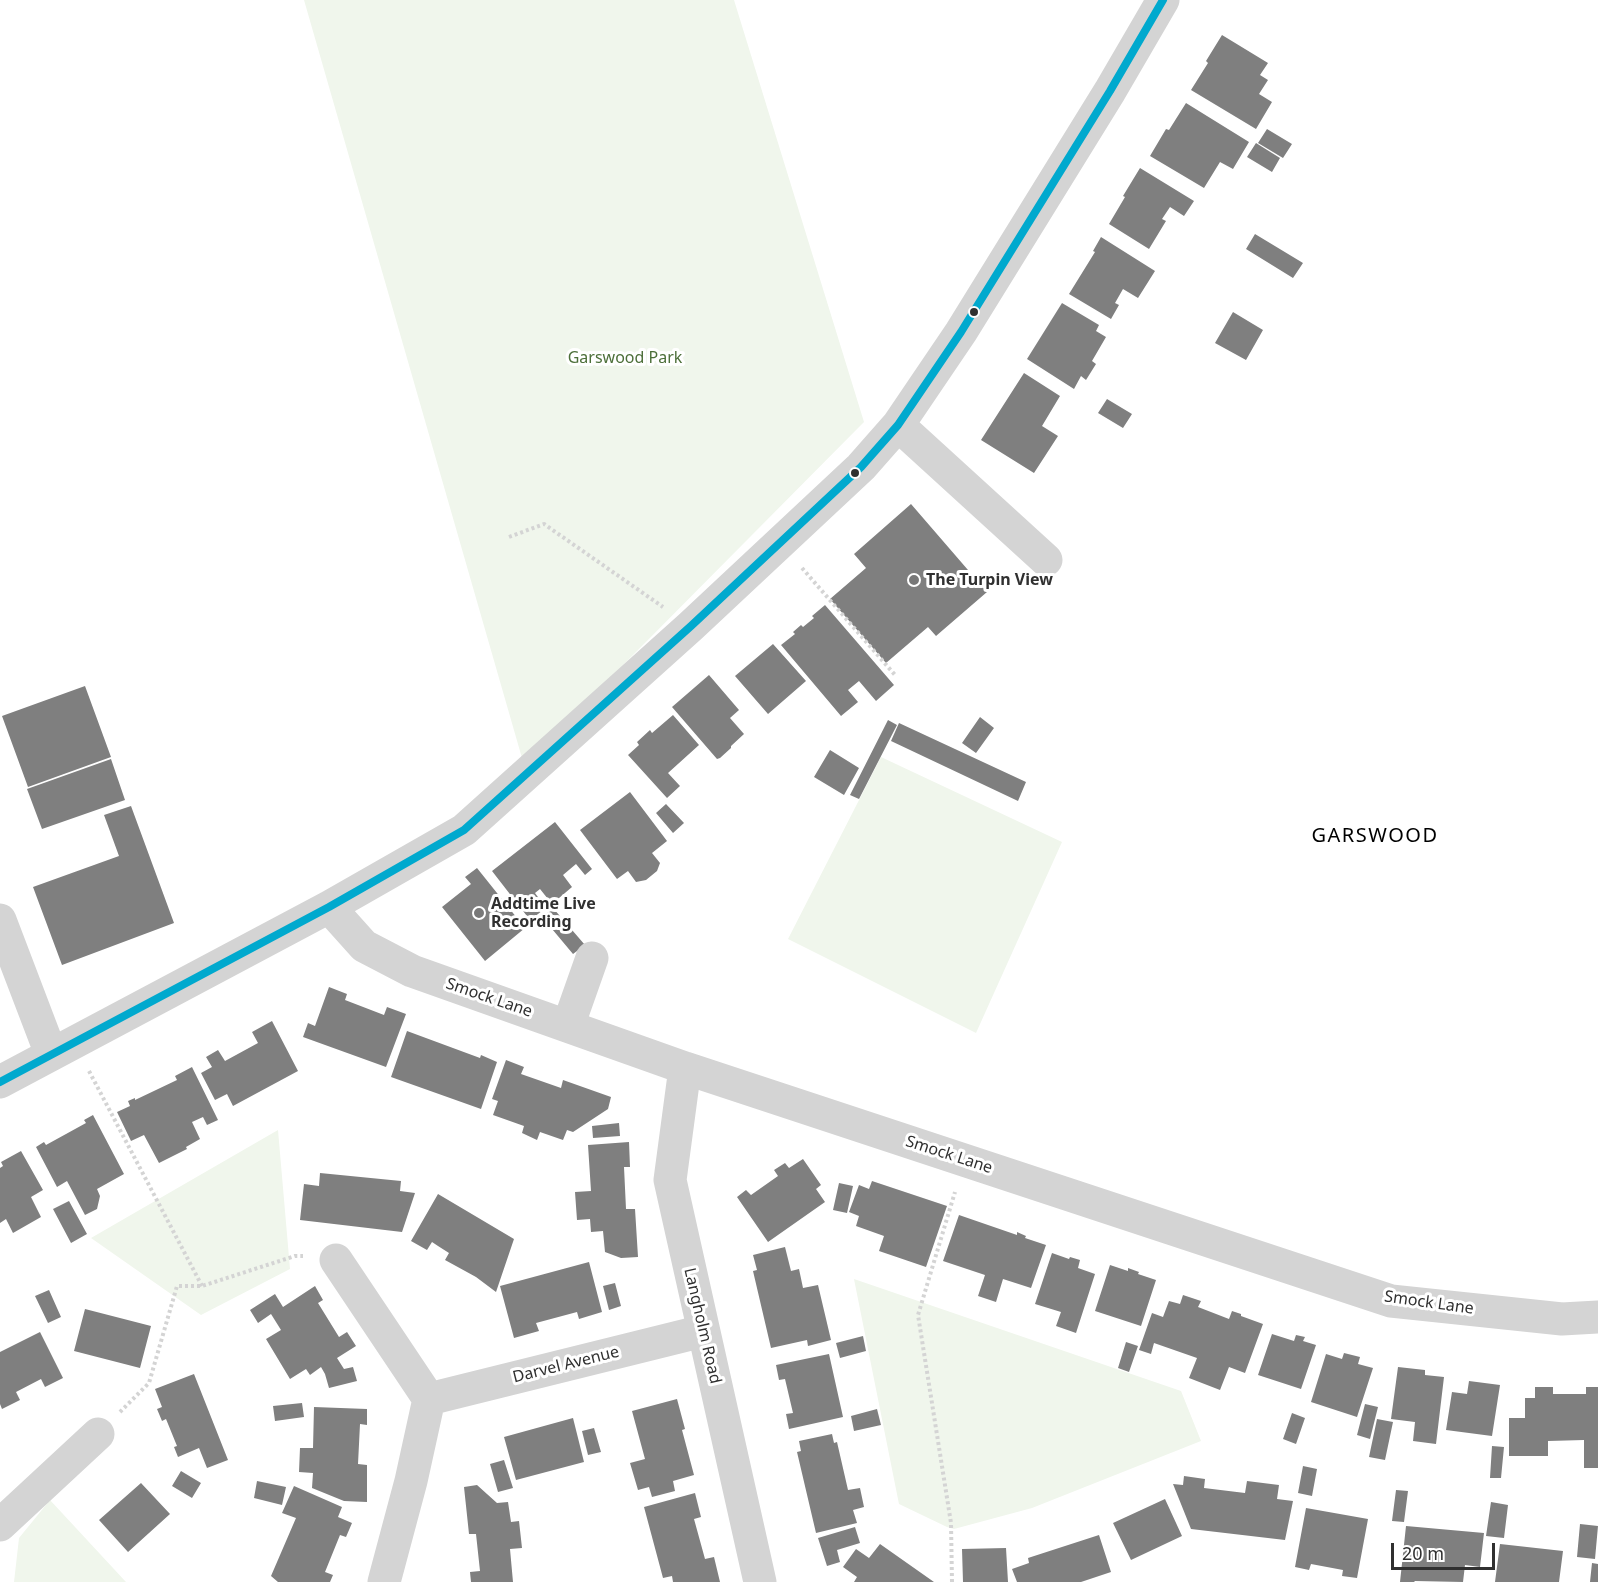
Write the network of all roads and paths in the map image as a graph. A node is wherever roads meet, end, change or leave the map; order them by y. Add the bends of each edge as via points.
1 (1163, 0) edge
2 (897, 425) junction
3 (509, 537) dead end
4 (780, 543) junction
5 (1046, 560) dead end
6 (691, 626) junction
7 (895, 675) dead end
8 (329, 907) junction
9 (0, 920) edge
10 (592, 958) dead end
11 (568, 1026) junction
12 (62, 1048) junction
13 (685, 1068) junction
14 (0, 1082) edge
15 (964, 1160) junction
16 (326, 1258) junction
17 (371, 1265) dead end
18 (202, 1286) junction
19 (1598, 1317) edge
20 (703, 1332) junction
21 (429, 1399) junction
22 (98, 1434) joint
23 (0, 1525) edge
24 (384, 1582) edge
25 (760, 1582) edge
26 (952, 1582) edge

1 - 2 street via 961,332
2 - 4 street via 861,467
2 - 5 street
3 - 6 path via 544,524
4 - 6 street
4 - 7 path
6 - 8 street via 464,830
8 - 11 street, Smock Lane via 364,946 412,971
8 - 12 street
9 - 12 street
10 - 11 street
11 - 13 street, Smock Lane
12 - 14 street
12 - 18 path
13 - 15 street, Smock Lane
13 - 20 street, Langholm Road via 670,1180
15 - 19 street, Smock Lane via 1391,1300 1562,1319
15 - 26 path via 918,1315 951,1523
16 - 17 street
16 - 18 path via 295,1256
16 - 21 street
18 - 22 path via 177,1286 149,1383
20 - 21 street, Darvel Avenue
20 - 25 street, Langholm Road
21 - 24 street
22 - 23 street

